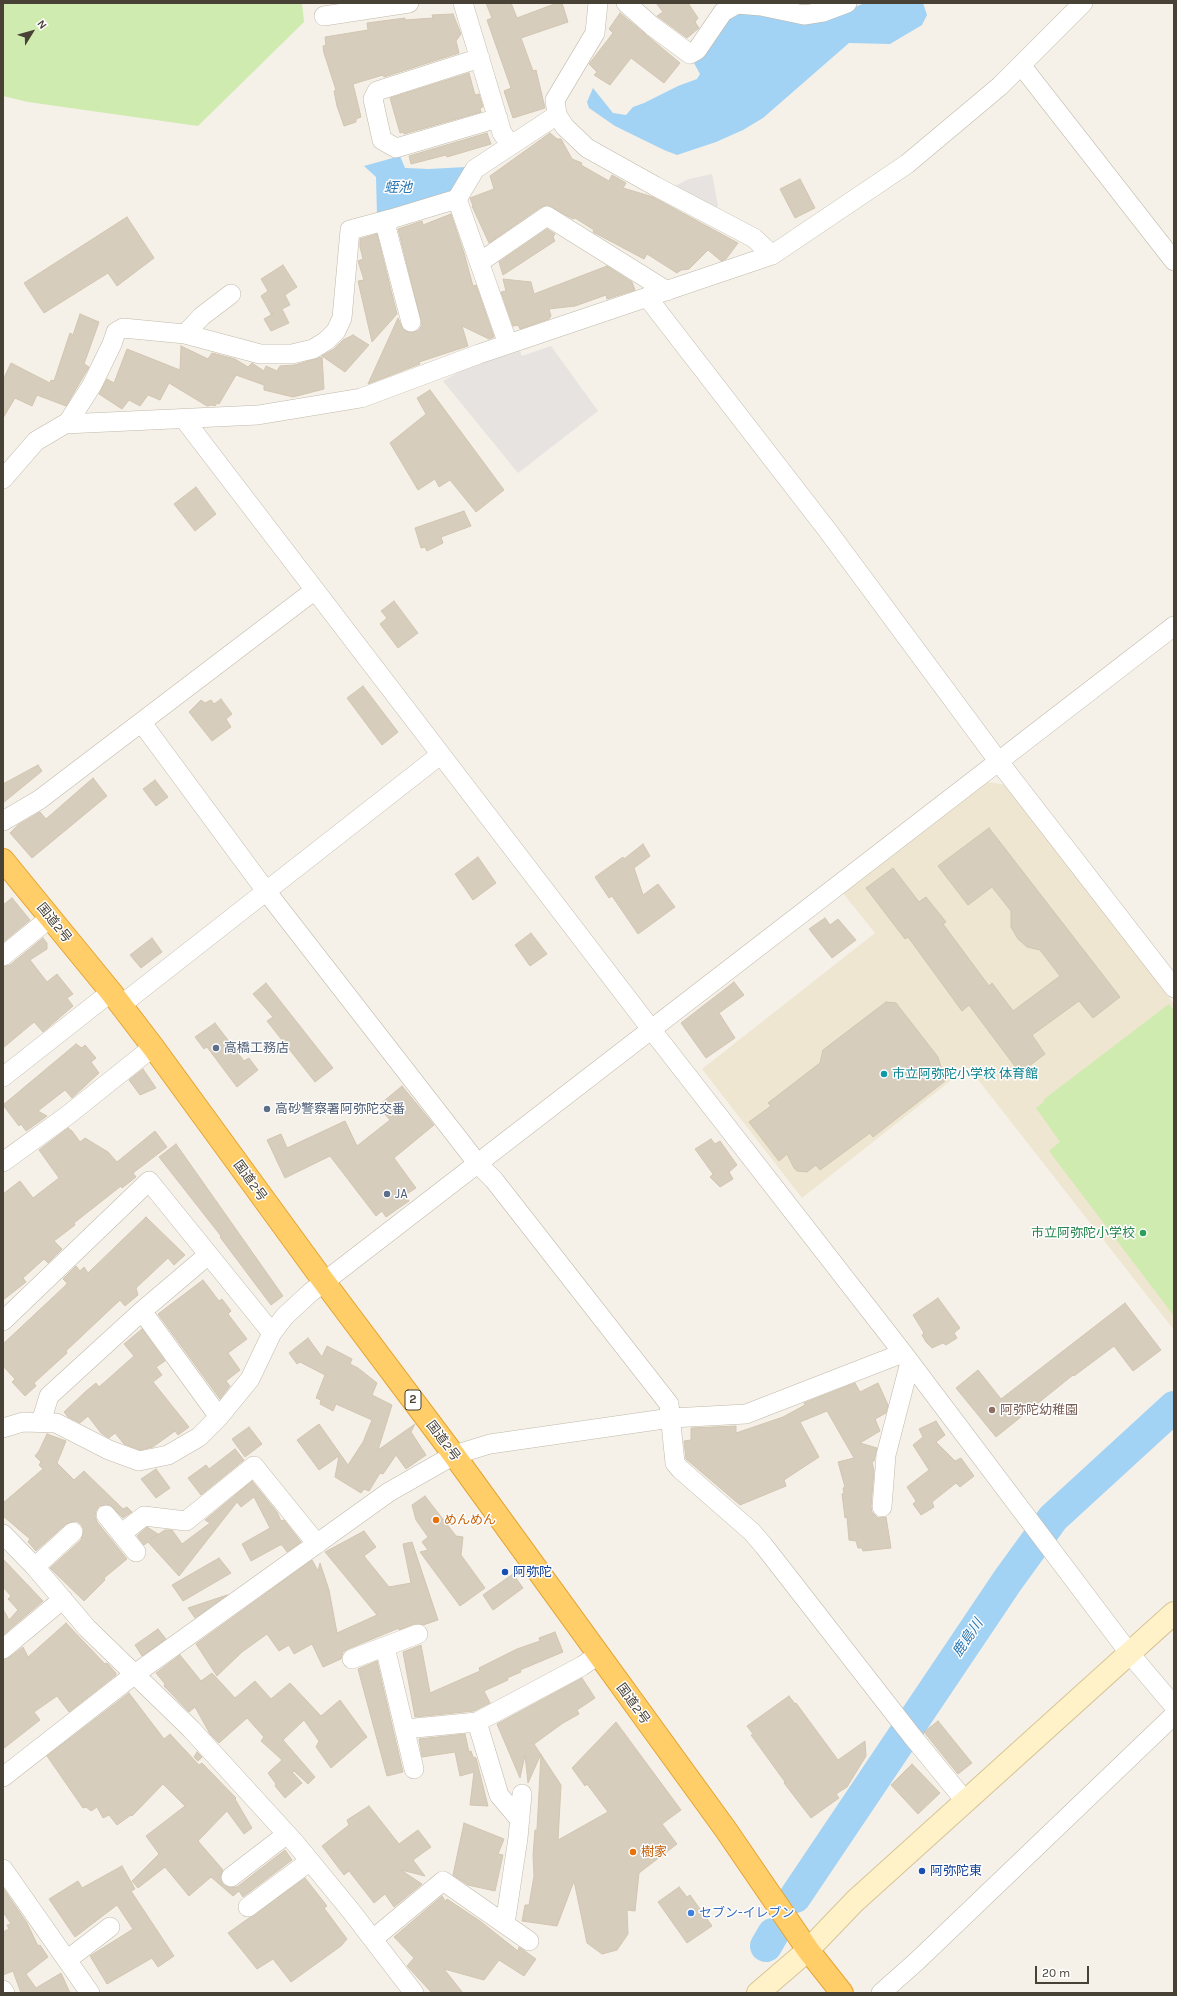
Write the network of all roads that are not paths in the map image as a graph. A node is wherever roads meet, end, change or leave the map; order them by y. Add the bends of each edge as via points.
1 (409, 3) edge
2 (463, 3) edge
3 (598, 3) edge
4 (626, 3) edge
5 (847, 3) edge
6 (1083, 3) edge
7 (335, 11) edge
8 (480, 58) junction
9 (1021, 65) junction
10 (557, 115) junction
11 (498, 118) junction
12 (511, 146) junction
13 (457, 199) junction
14 (391, 220) junction
15 (772, 255) junction
16 (1174, 261) edge
17 (480, 262) junction
18 (667, 291) junction
19 (231, 294) dead end
20 (647, 297) junction
21 (411, 322) dead end
22 (185, 334) junction
23 (508, 344) junction
24 (184, 420) junction
25 (67, 424) junction
26 (5, 472) edge
27 (315, 590) junction
28 (1174, 626) edge
29 (142, 723) junction
30 (440, 755) junction
31 (999, 762) junction
32 (3, 821) edge
33 (3, 860) edge
34 (266, 891) junction
35 (50, 918) junction
36 (3, 956) edge
37 (1174, 988) edge
38 (116, 998) junction
39 (651, 1029) junction
40 (153, 1047) junction
41 (3, 1076) edge
42 (3, 1162) edge
43 (478, 1164) junction
44 (208, 1255) junction
45 (325, 1283) junction
46 (142, 1311) junction
47 (3, 1321) edge
48 (272, 1333) junction
49 (906, 1357) junction
50 (219, 1418) junction
51 (671, 1418) junction
52 (41, 1422) junction
53 (3, 1428) edge
54 (454, 1455) junction
55 (882, 1506) dead end
56 (106, 1515) dead end
57 (73, 1532) dead end
58 (3, 1534) edge
59 (121, 1534) junction
60 (317, 1544) junction
61 (136, 1552) dead end
62 (35, 1567) junction
63 (62, 1599) junction
64 (1174, 1613) edge
65 (418, 1634) dead end
66 (386, 1647) junction
67 (3, 1649) edge
68 (1130, 1654) junction
69 (598, 1655) junction
70 (352, 1660) dead end
71 (135, 1674) junction
72 (1174, 1706) edge
73 (1174, 1715) edge
74 (477, 1722) junction
75 (405, 1729) junction
76 (414, 1769) dead end
77 (3, 1777) edge
78 (522, 1794) dead end
79 (966, 1802) junction
80 (520, 1820) junction
81 (287, 1834) junction
82 (310, 1861) junction
83 (3, 1869) edge
84 (232, 1877) dead end
85 (248, 1907) dead end
86 (505, 1924) junction
87 (110, 1927) dead end
88 (373, 1939) junction
89 (529, 1941) dead end
90 (808, 1950) junction
91 (67, 1960) junction
92 (3, 1990) edge
93 (5, 1993) edge
94 (90, 1993) edge
95 (414, 1993) edge
96 (758, 1993) edge
97 (842, 1993) edge
98 (881, 1993) edge

1 - 7 street
2 - 8 street
3 - 10 street via 595,33 555,100
4 - 5 street via 690,54 697,50 723,12 737,4 804,15 823,12
6 - 9 street
8 - 11 street
8 - 11 street via 377,92 373,99 382,140 396,148
9 - 15 street via 1000,86 907,164
9 - 16 street
10 - 12 street
10 - 15 street via 565,127 587,148 754,238
11 - 12 street via 502,133
12 - 13 street via 475,169
13 - 14 street
13 - 17 street
14 - 21 street via 386,227
14 - 22 street via 350,230 342,318 336,331 313,349 292,354 260,354
15 - 18 street
17 - 18 street via 547,216
17 - 23 street
18 - 20 street
19 - 22 street via 202,316
20 - 23 street
20 - 31 street via 828,531
22 - 25 street via 123,328 116,332 92,385
23 - 24 street via 361,398 258,415
24 - 25 street
24 - 27 street
25 - 26 street via 36,441
27 - 29 street
27 - 30 street
28 - 31 street
29 - 32 street via 40,800
29 - 34 street
30 - 34 street
30 - 39 street
31 - 37 street
31 - 39 street
33 - 35 highway, 国道2号 / 2
34 - 38 street
34 - 43 street
35 - 36 street
35 - 38 highway, 国道2号 / 2
38 - 40 highway, 国道2号 / 2
38 - 41 street
39 - 43 street
39 - 49 street
40 - 42 street via 68,1115
40 - 45 highway, 国道2号 / 2
43 - 45 street
43 - 51 street via 494,1180 669,1404
44 - 46 street
44 - 47 street via 149,1181
44 - 48 street
45 - 48 street via 285,1316
45 - 54 highway, 国道2号 / 2
46 - 50 street
46 - 52 street via 49,1396
48 - 50 street via 250,1379
49 - 51 street via 746,1414
49 - 55 street via 886,1455
49 - 68 street
50 - 52 street via 198,1437 168,1455 139,1460 109,1450 56,1423
51 - 54 street via 490,1444
51 - 79 street via 675,1463 752,1532
52 - 53 street via 24,1422
54 - 60 street via 389,1492
54 - 69 highway, 国道2号 / 2
56 - 59 street
57 - 62 street
58 - 62 street
59 - 60 street via 144,1516 186,1521 254,1466
59 - 61 street
60 - 71 street
62 - 63 street
63 - 67 street
63 - 71 street via 87,1628
64 - 68 street
65 - 66 street
66 - 70 street
66 - 75 street
68 - 72 street
68 - 79 street
69 - 74 street
69 - 90 highway, 国道2号 / 2 via 726,1830
71 - 77 street
71 - 81 street via 191,1729
73 - 98 street
74 - 75 street
74 - 80 street via 499,1795
75 - 76 street
78 - 80 street
79 - 90 street via 855,1901
80 - 86 street
81 - 82 street
81 - 84 street
82 - 85 street
82 - 88 street
83 - 91 street
86 - 88 street via 443,1881
86 - 89 street
87 - 91 street
88 - 95 street
90 - 96 street
90 - 97 highway, 国道2号 / 2
91 - 94 street
92 - 93 street

